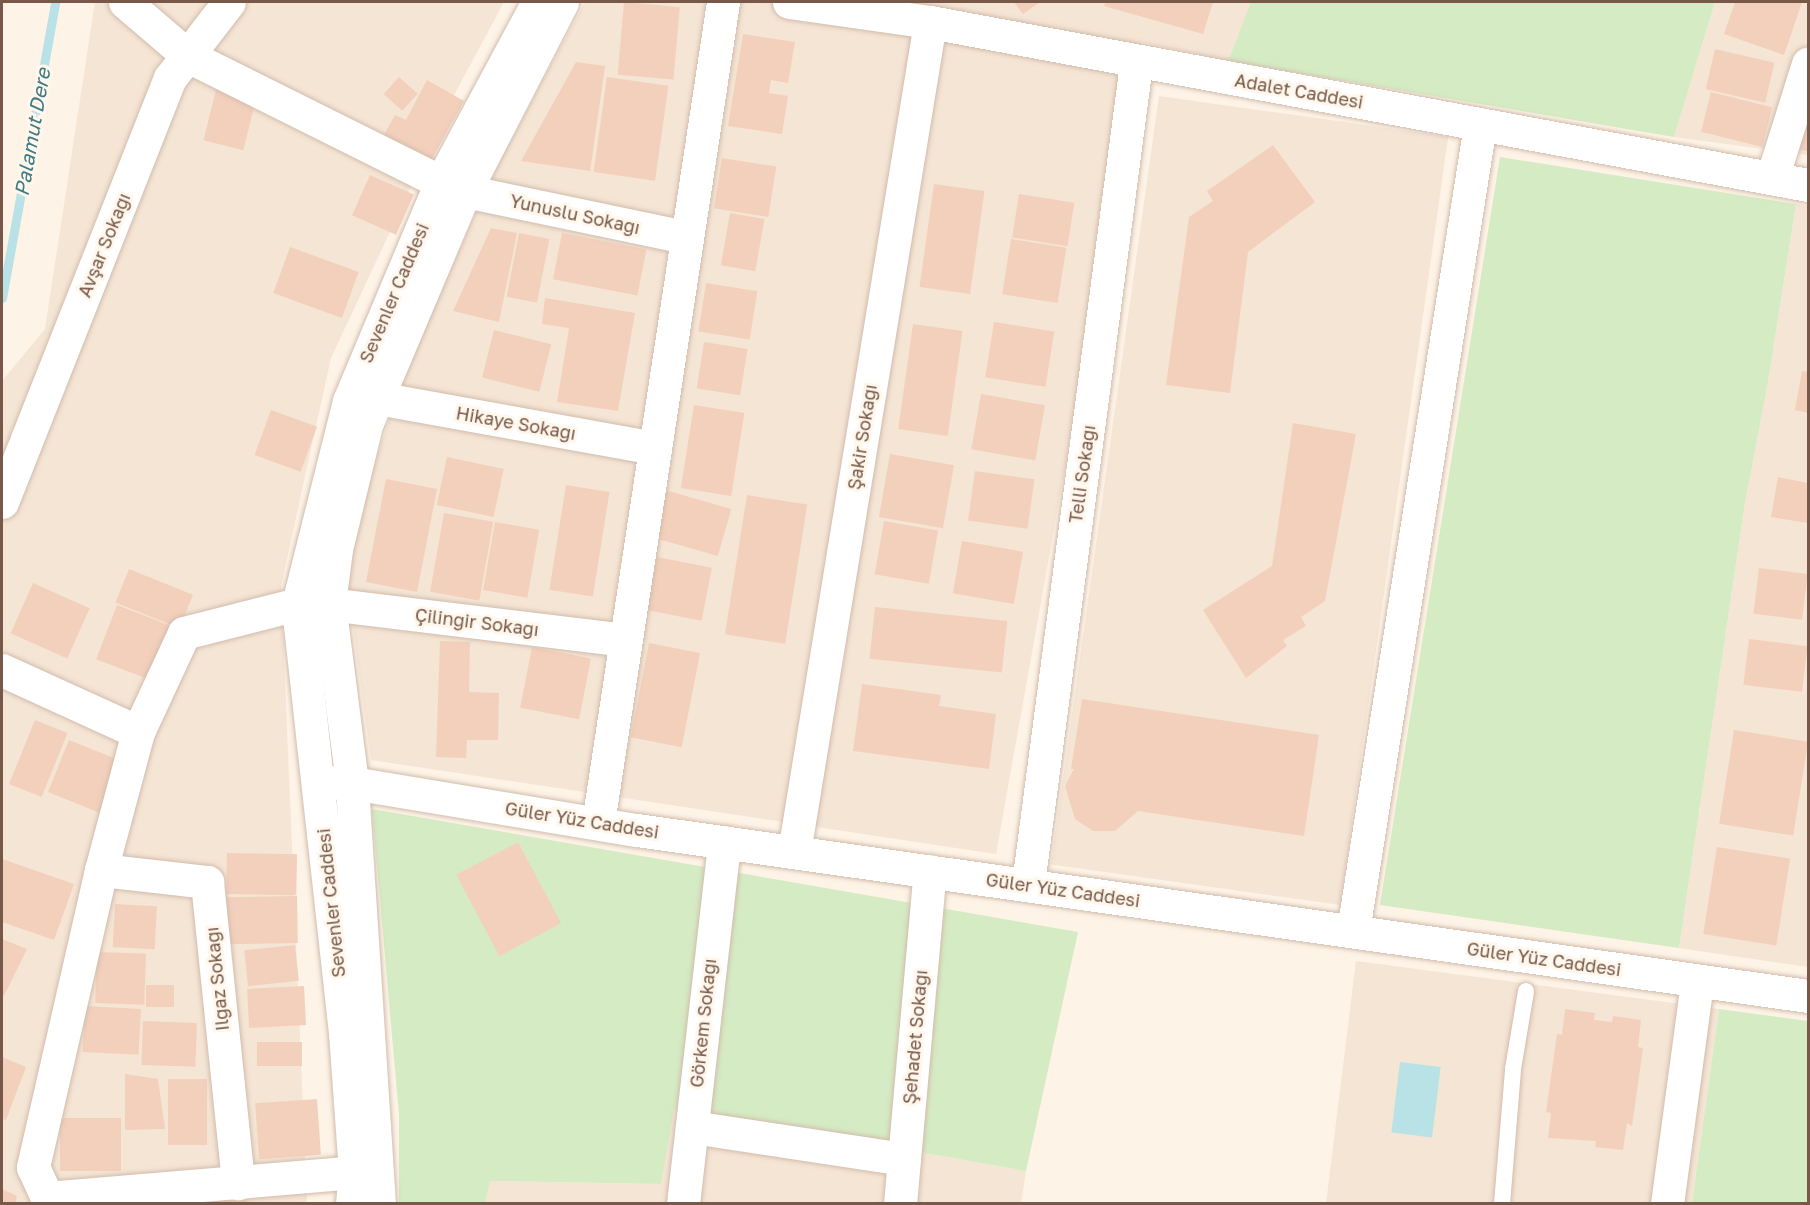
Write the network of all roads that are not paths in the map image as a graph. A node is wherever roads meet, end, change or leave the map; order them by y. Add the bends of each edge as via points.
1 (125, 2) edge
2 (229, 2) edge
3 (538, 2) edge
4 (562, 2) edge
5 (723, 2) edge
6 (789, 2) edge
7 (853, 6) edge
8 (930, 22) junction
9 (188, 56) junction
10 (1136, 64) junction
11 (1809, 64) edge
12 (1480, 124) junction
13 (1772, 178) junction
14 (1809, 185) edge
15 (453, 187) junction
16 (686, 237) junction
17 (377, 398) junction
18 (654, 448) junction
19 (2, 502) edge
20 (314, 604) junction
21 (625, 640) junction
22 (2, 670) edge
23 (138, 732) junction
24 (318, 782) junction
25 (352, 783) junction
26 (598, 823) junction
27 (724, 842) junction
28 (794, 852) junction
29 (101, 870) junction
30 (930, 871) junction
31 (1028, 884) junction
32 (1353, 931) junction
33 (1697, 981) junction
34 (1526, 991) dead end
35 (1808, 991) edge
36 (692, 1126) junction
37 (904, 1159) junction
38 (238, 1183) junction
39 (353, 1188) edge
40 (49, 1201) edge
41 (379, 1203) edge
42 (683, 1203) edge
43 (900, 1203) edge
44 (1502, 1203) edge
45 (1667, 1203) edge

1 - 9 street, Yunuslu Sokağı
2 - 9 street, Avşar Sokağı
3 - 15 street, Sevenler Caddesi
4 - 15 street, Sevenler Caddesi
5 - 16 street
6 - 7 street, Adalet Caddesi
7 - 8 street, Adalet Caddesi
8 - 10 street, Adalet Caddesi
8 - 28 street, Şakir Sokağı
9 - 15 street, Yunuslu Sokağı
9 - 19 street, Avşar Sokağı via 170,78
10 - 12 street, Adalet Caddesi
10 - 31 street, Telli Sokağı
11 - 13 street
12 - 13 street, Adalet Caddesi
12 - 32 street
13 - 14 street, Adalet Caddesi
15 - 16 street, Yunuslu Sokağı
15 - 17 street, Sevenler Caddesi
15 - 20 street, Sevenler Caddesi via 349,401
16 - 18 street
17 - 18 street, Hikaye Sokağı
17 - 20 street, Sevenler Caddesi via 366,425 336,549
18 - 21 street
20 - 21 street, Çilingir Sokağı
20 - 23 street via 184,633
20 - 24 street, Sevenler Caddesi
20 - 25 street, Sevenler Caddesi
21 - 26 street
22 - 23 street
23 - 29 street
24 - 25 street, Güler Yüz Caddesi
24 - 39 street, Sevenler Caddesi
25 - 26 street, Güler Yüz Caddesi
25 - 41 street, Sevenler Caddesi
26 - 27 street, Güler Yüz Caddesi
27 - 28 street, Güler Yüz Caddesi
27 - 36 street, Görkem Sokağı
28 - 30 street, Güler Yüz Caddesi
29 - 38 street, Ilgaz Sokağı via 207,882
29 - 40 street via 33,1167
30 - 31 street, Güler Yüz Caddesi
30 - 37 street, Şehadet Sokağı
31 - 32 street, Güler Yüz Caddesi
32 - 33 street, Güler Yüz Caddesi
33 - 35 street, Güler Yüz Caddesi
33 - 45 street
34 - 44 lane via 1513,1069
36 - 37 street
36 - 42 street, Görkem Sokağı
37 - 43 street, Şehadet Sokağı
38 - 39 street
38 - 40 street

